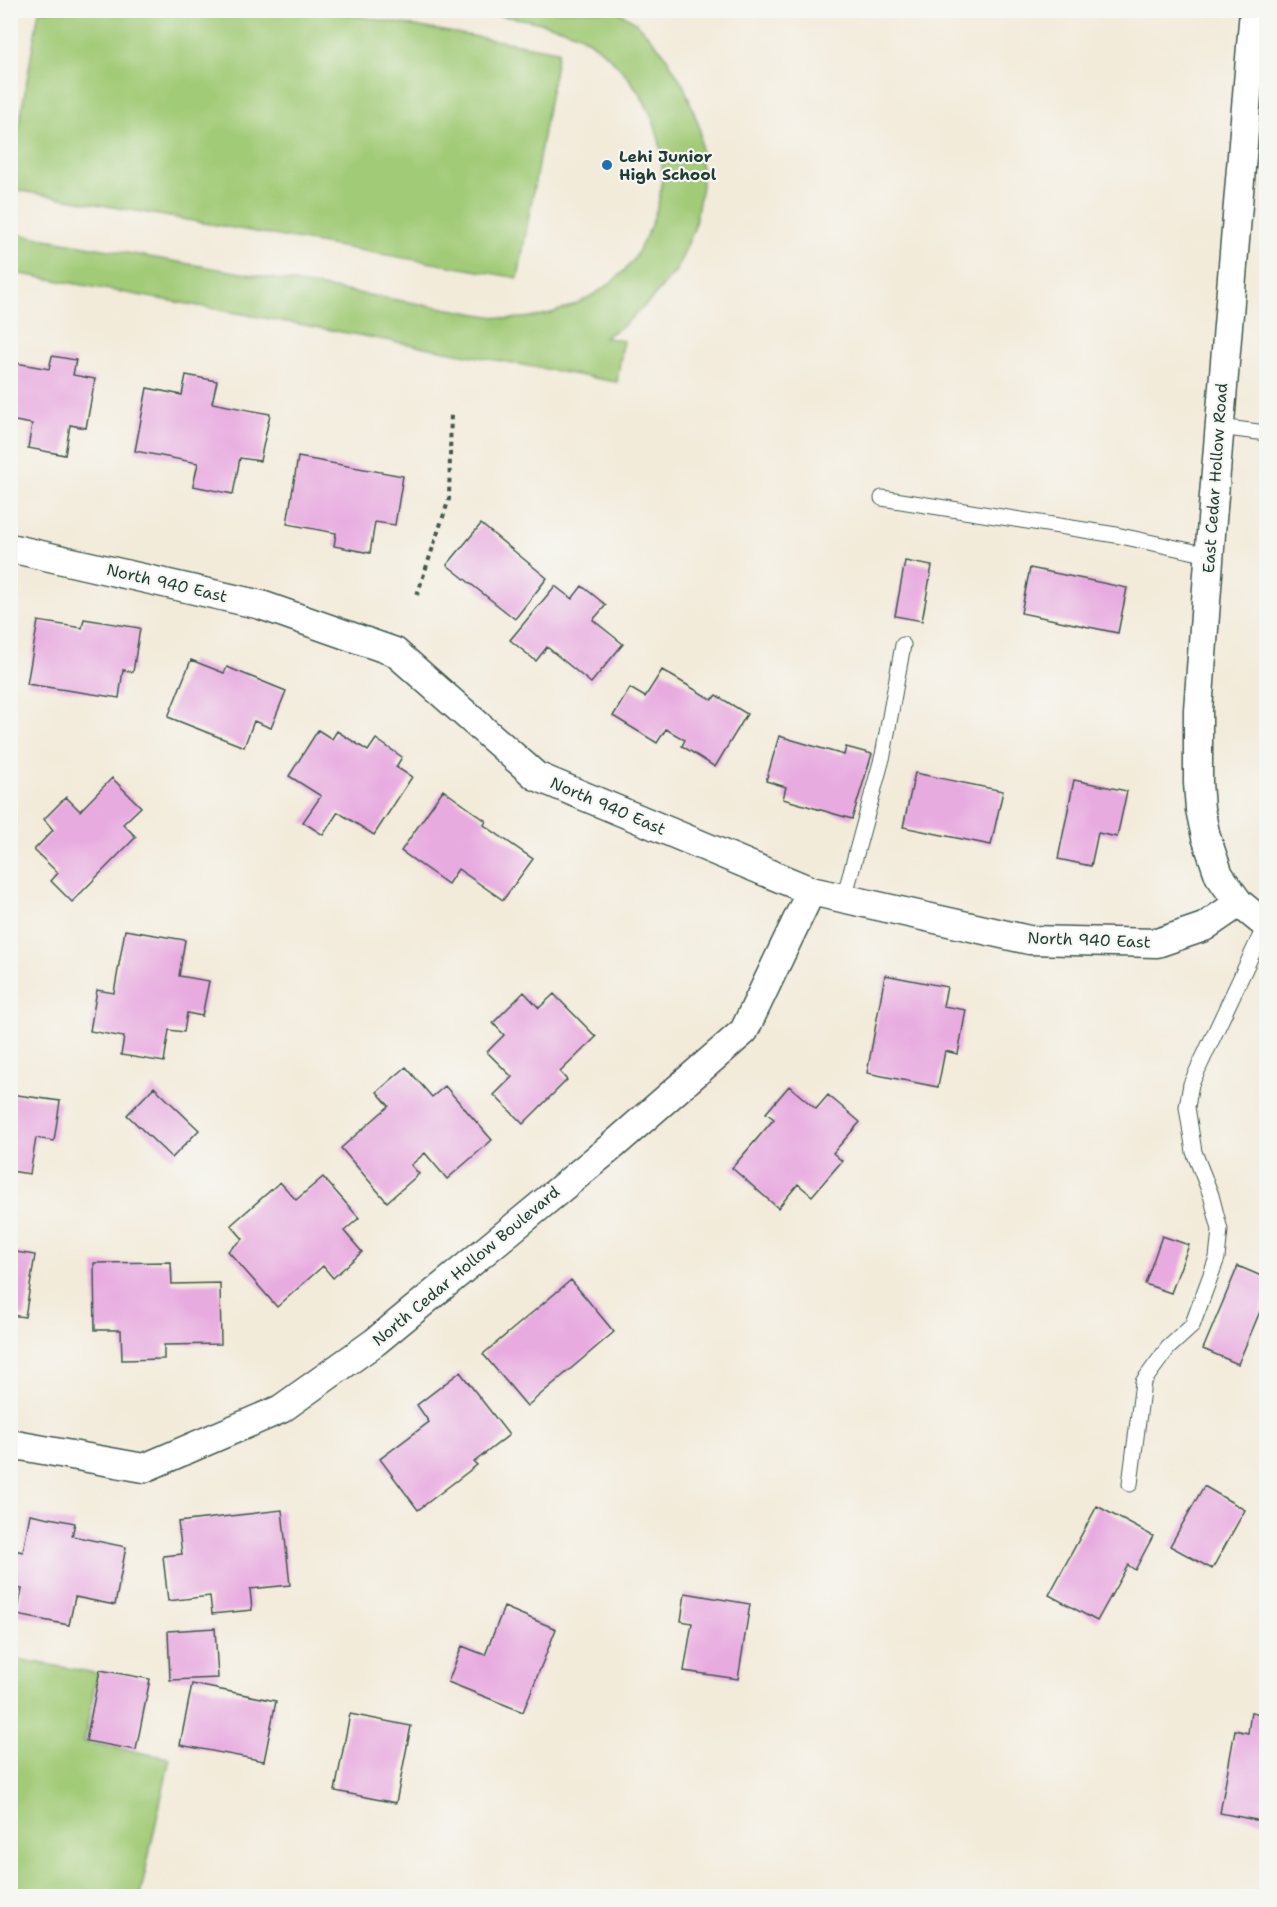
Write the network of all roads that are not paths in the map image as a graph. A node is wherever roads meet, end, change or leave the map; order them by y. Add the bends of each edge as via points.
1 (1254, 10) edge
2 (1219, 426) junction
3 (1266, 432) edge
4 (882, 498) dead end
5 (10, 548) edge
6 (1209, 555) junction
7 (903, 645) dead end
8 (811, 891) junction
9 (844, 898) junction
10 (1239, 903) junction
11 (1266, 925) edge
12 (10, 1444) edge
13 (1130, 1484) dead end

1 - 2 street, East Cedar Hollow Road
2 - 3 lane
2 - 6 street, East Cedar Hollow Road
4 - 6 lane via 1116,535
5 - 8 street, North 940 East via 261,605 395,652 536,776
6 - 10 street, East Cedar Hollow Road via 1198,710 1200,809 1219,875
7 - 9 lane via 883,755
8 - 9 street, North 940 East
8 - 12 street, North Cedar Hollow Boulevard via 744,1031 610,1148 375,1342 281,1409 144,1468
9 - 10 street, North 940 East via 1029,940 1157,943 1204,927
10 - 11 street, East Cedar Hollow Road
11 - 13 lane via 1191,1084 1186,1107 1194,1152 1220,1230 1217,1258 1192,1326 1168,1348 1143,1382

